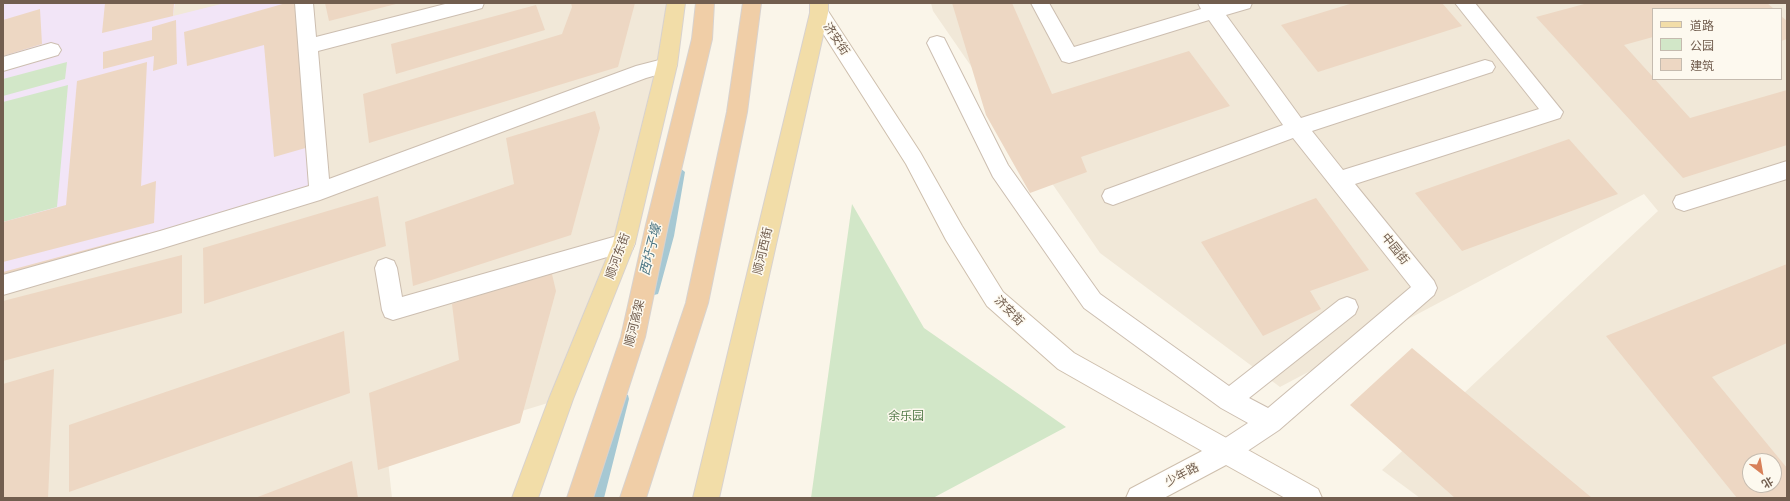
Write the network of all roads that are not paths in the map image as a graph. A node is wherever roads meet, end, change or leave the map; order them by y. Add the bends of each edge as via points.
1 (304, 3) edge
2 (475, 3) edge
3 (676, 3) edge
4 (705, 3) edge
5 (752, 3) edge
6 (1040, 3) edge
7 (1243, 3) edge
8 (1464, 3) edge
9 (819, 8) edge
10 (1211, 8) edge
11 (936, 43) dead end
12 (307, 47) junction
13 (51, 50) dead end
14 (3, 64) edge
15 (667, 65) junction
16 (1485, 67) dead end
17 (1297, 128) junction
18 (1787, 170) edge
19 (1340, 180) junction
20 (320, 191) junction
21 (1113, 196) dead end
22 (1684, 202) dead end
23 (624, 243) junction
24 (386, 268) dead end
25 (3, 284) edge
26 (1348, 306) dead end
27 (1229, 400) junction
28 (1270, 422) junction
29 (1225, 452) junction
30 (524, 498) edge
31 (580, 498) edge
32 (633, 498) edge
33 (706, 498) edge
34 (1139, 498) edge
35 (1309, 498) edge

1 - 12 street
2 - 12 street
3 - 15 main road, 顺河东街
4 - 31 highway, 顺河高架 via 702,39 633,337
5 - 32 highway via 737,112 697,303
6 - 10 street via 1069,56
7 - 10 street
8 - 19 street via 1553,112
9 - 29 street, 济安街 via 913,158 954,233 995,299 1066,361
9 - 33 main road, 顺河西街
10 - 17 street, 中园街
11 - 27 street via 1000,171 1092,301
12 - 20 street
13 - 14 street
15 - 20 street via 643,71
15 - 23 main road, 顺河东街
16 - 17 street
17 - 19 street, 中园街
17 - 21 street
18 - 22 street
19 - 28 street, 中园街 via 1426,288
20 - 25 street
23 - 24 street via 393,310
23 - 30 main road, 顺河东街
26 - 27 street
27 - 28 street
28 - 29 street, 中园街
29 - 34 street, 少年路
29 - 35 street, 济安街

